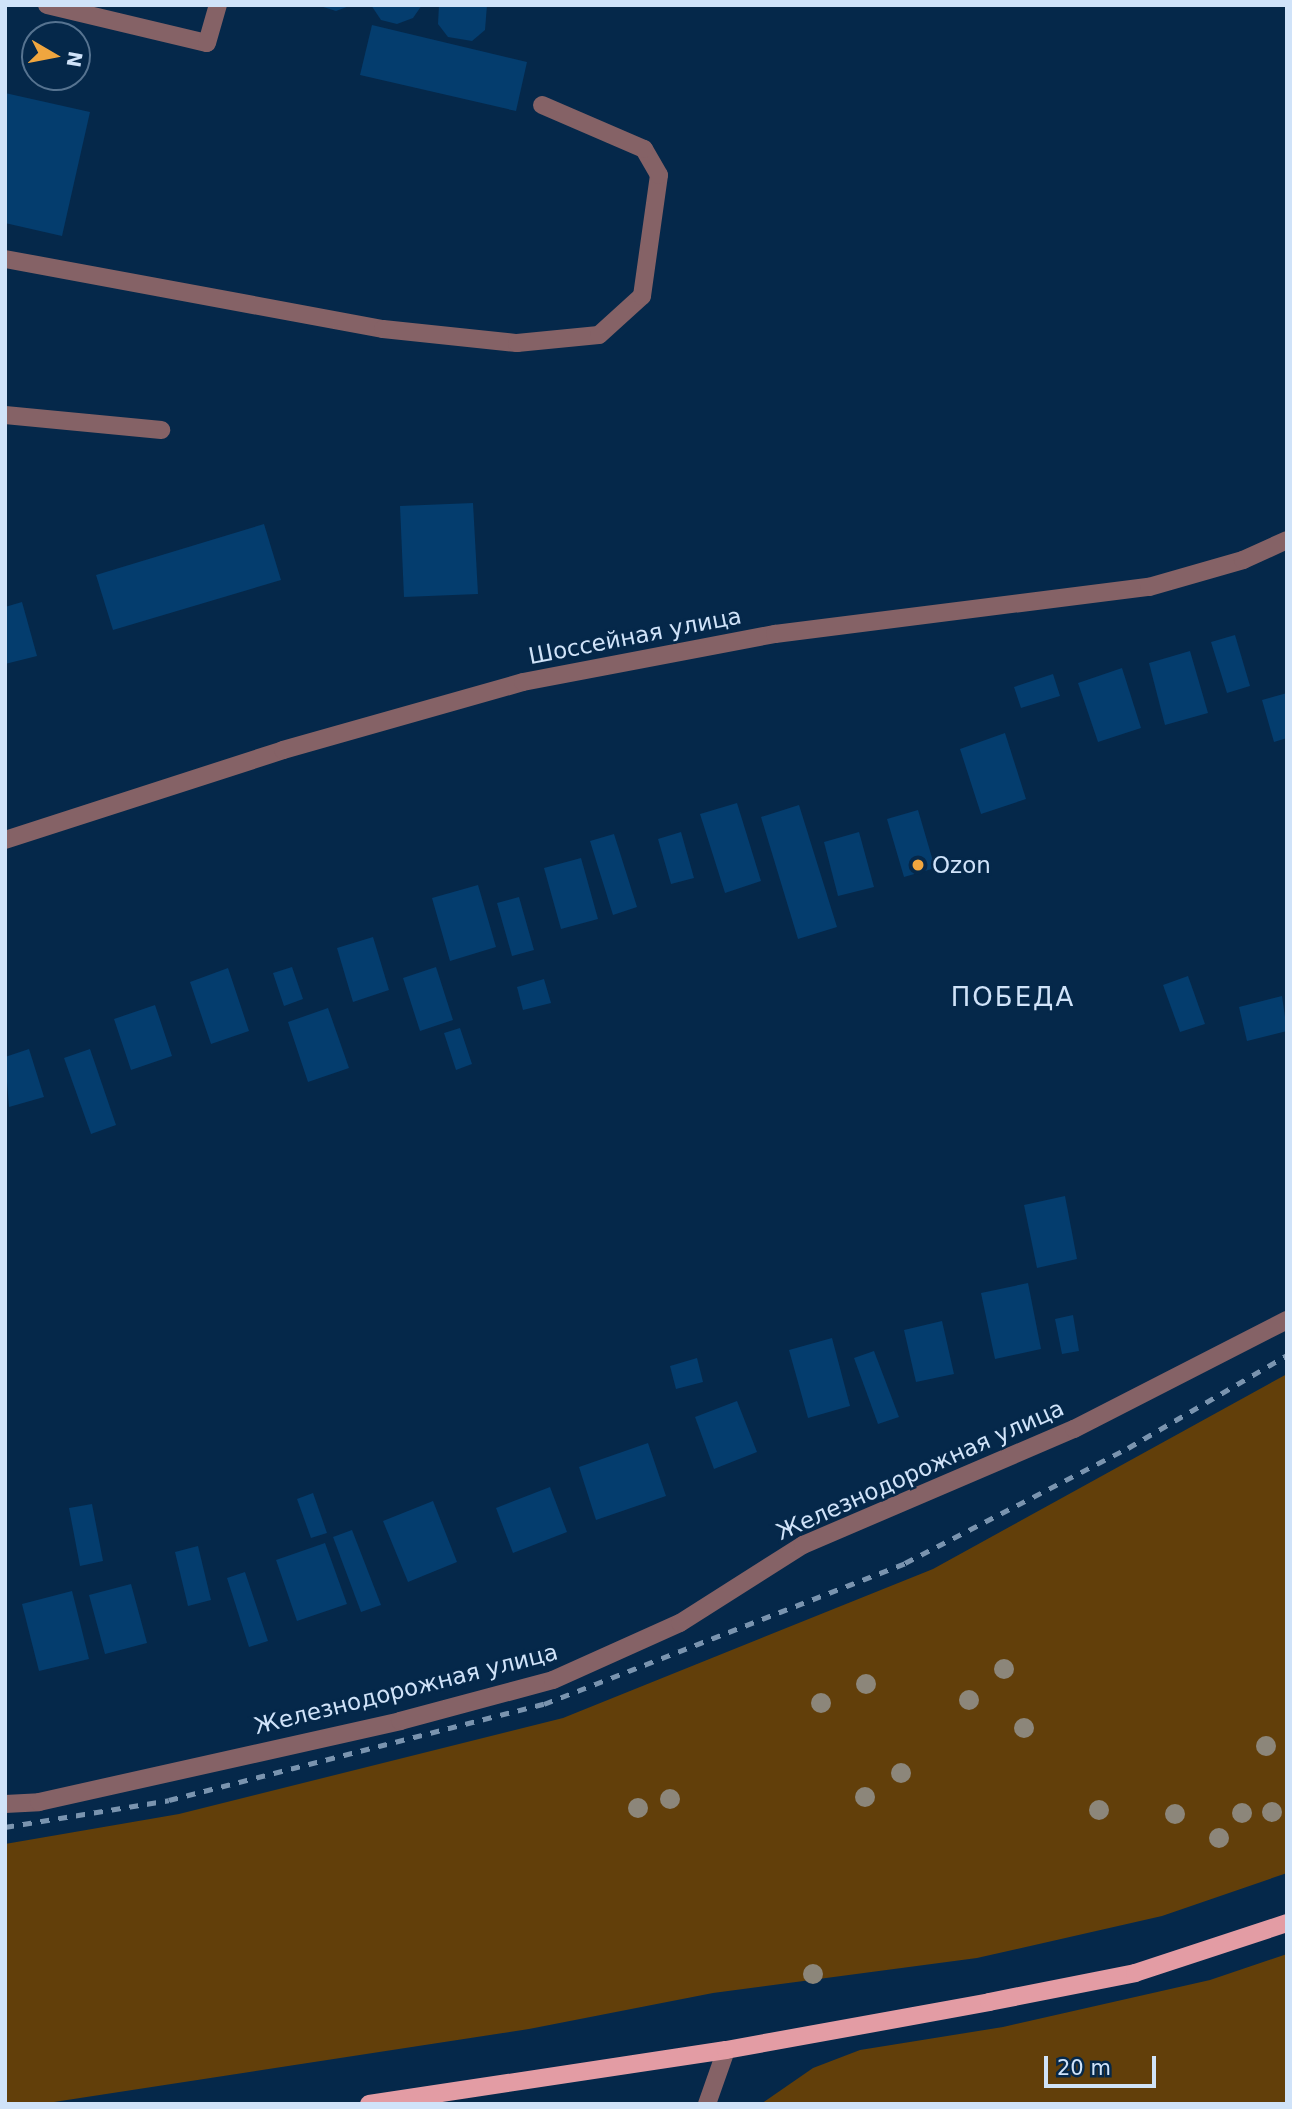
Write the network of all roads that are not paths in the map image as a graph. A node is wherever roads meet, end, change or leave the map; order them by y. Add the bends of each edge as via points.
1 (47, 5) edge
2 (218, 5) edge
3 (542, 106) dead end
4 (5, 259) edge
5 (5, 415) edge
6 (162, 430) dead end
7 (1287, 540) edge
8 (5, 839) edge
9 (1287, 1320) edge
10 (5, 1804) edge
11 (1287, 1923) edge
12 (726, 2050) junction
13 (369, 2104) edge
14 (707, 2104) edge

1 - 2 street via 206,43
3 - 4 street via 644,149 659,175 642,296 599,335 517,343 383,329
5 - 6 street
7 - 8 street, Шоссейная улица via 1243,560 1149,587 775,634 523,682 283,750
9 - 10 street, Железнодорожная улица via 1074,1429 803,1545 680,1623 553,1680 400,1721 39,1802
11 - 12 main road via 1135,1973
12 - 13 main road
12 - 14 street

